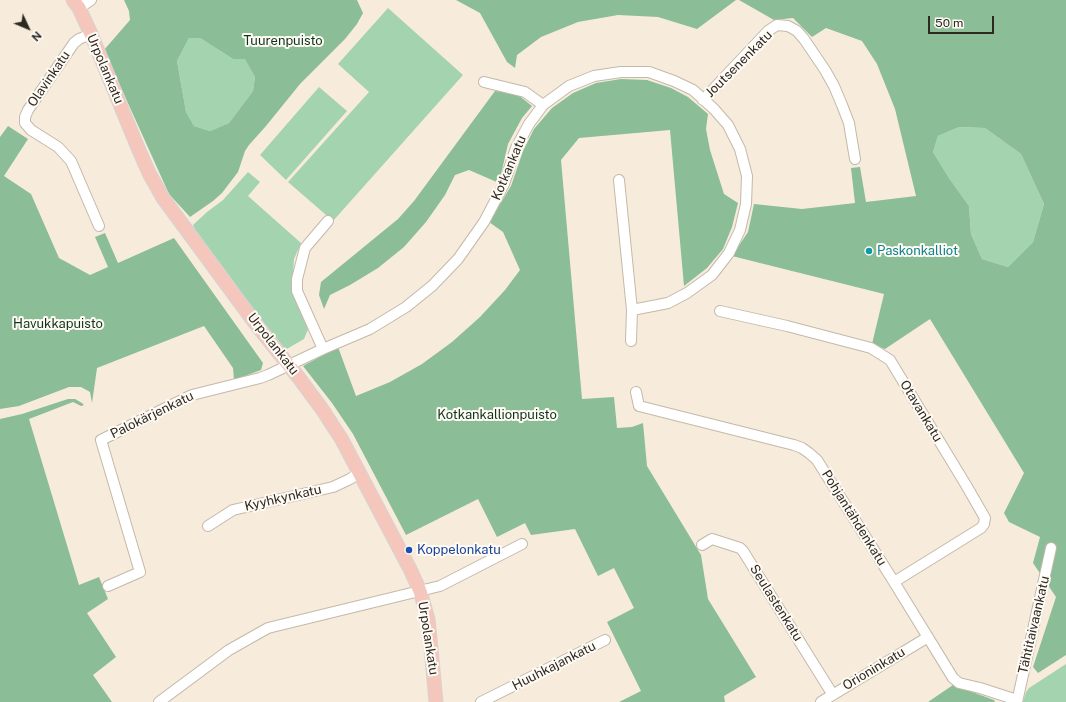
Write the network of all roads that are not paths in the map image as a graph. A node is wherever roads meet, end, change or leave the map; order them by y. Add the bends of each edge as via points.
1 (91, 0) edge
2 (76, 4) edge
3 (91, 34) junction
4 (484, 82) dead end
5 (703, 100) junction
6 (544, 105) junction
7 (856, 159) dead end
8 (618, 180) dead end
9 (328, 221) dead end
10 (99, 226) dead end
11 (632, 310) junction
12 (720, 311) dead end
13 (631, 341) dead end
14 (323, 349) junction
15 (289, 365) junction
16 (636, 392) dead end
17 (358, 473) junction
18 (208, 526) dead end
19 (522, 544) dead end
20 (702, 545) dead end
21 (1051, 548) dead end
22 (894, 582) junction
23 (108, 586) dead end
24 (420, 591) junction
25 (928, 637) junction
26 (605, 640) dead end
27 (833, 695) junction
28 (1017, 701) edge
29 (159, 702) edge
30 (436, 702) edge
31 (481, 702) edge
32 (821, 702) edge

1 - 2 street
2 - 3 main road, Urpolankatu
3 - 10 street, Olavinkatu via 74,43 28,110 25,124 58,147 71,161
3 - 15 main road, Urpolankatu via 138,148 163,198
4 - 6 street via 525,92
5 - 6 street, Kotkankatu via 693,90 650,72 621,72 594,76 569,86
5 - 7 street, Joutsenenkatu via 768,31 777,26 788,26 804,39 834,86 849,123
5 - 11 street, Kotkankatu via 728,125 740,149 747,176 746,204 740,230 729,254 712,274 691,291 668,303
6 - 14 street, Kotkankatu via 529,124 516,148 504,184 484,222 458,259 432,286 406,307 370,329
8 - 11 street
9 - 14 street via 305,248 297,278 297,291
11 - 13 street
12 - 22 street, Otavankatu via 872,348 890,360 985,518 981,528
14 - 15 street, Kotkankatu
15 - 17 main road, Urpolankatu via 342,440
15 - 23 street, Palokärjenkatu via 260,378 192,395 101,440 140,572
16 - 22 street, Pohjantähdenkatu via 639,406 794,445 809,453 817,460
17 - 18 street, Kyyhkynkatu via 333,487 233,510
17 - 24 main road, Urpolankatu
19 - 24 street via 440,586
20 - 27 street, Seulastenkatu via 712,539 743,551
21 - 28 street, Tähtitaivaankatu
22 - 25 street, Pohjantähdenkatu
24 - 29 street via 268,628 229,650
24 - 30 main road, Urpolankatu via 428,619
25 - 27 street, Orioninkatu
25 - 28 street, Pohjantähdenkatu via 952,678 960,683
26 - 31 street, Huuhkajankatu
27 - 32 street, Orioninkatu

